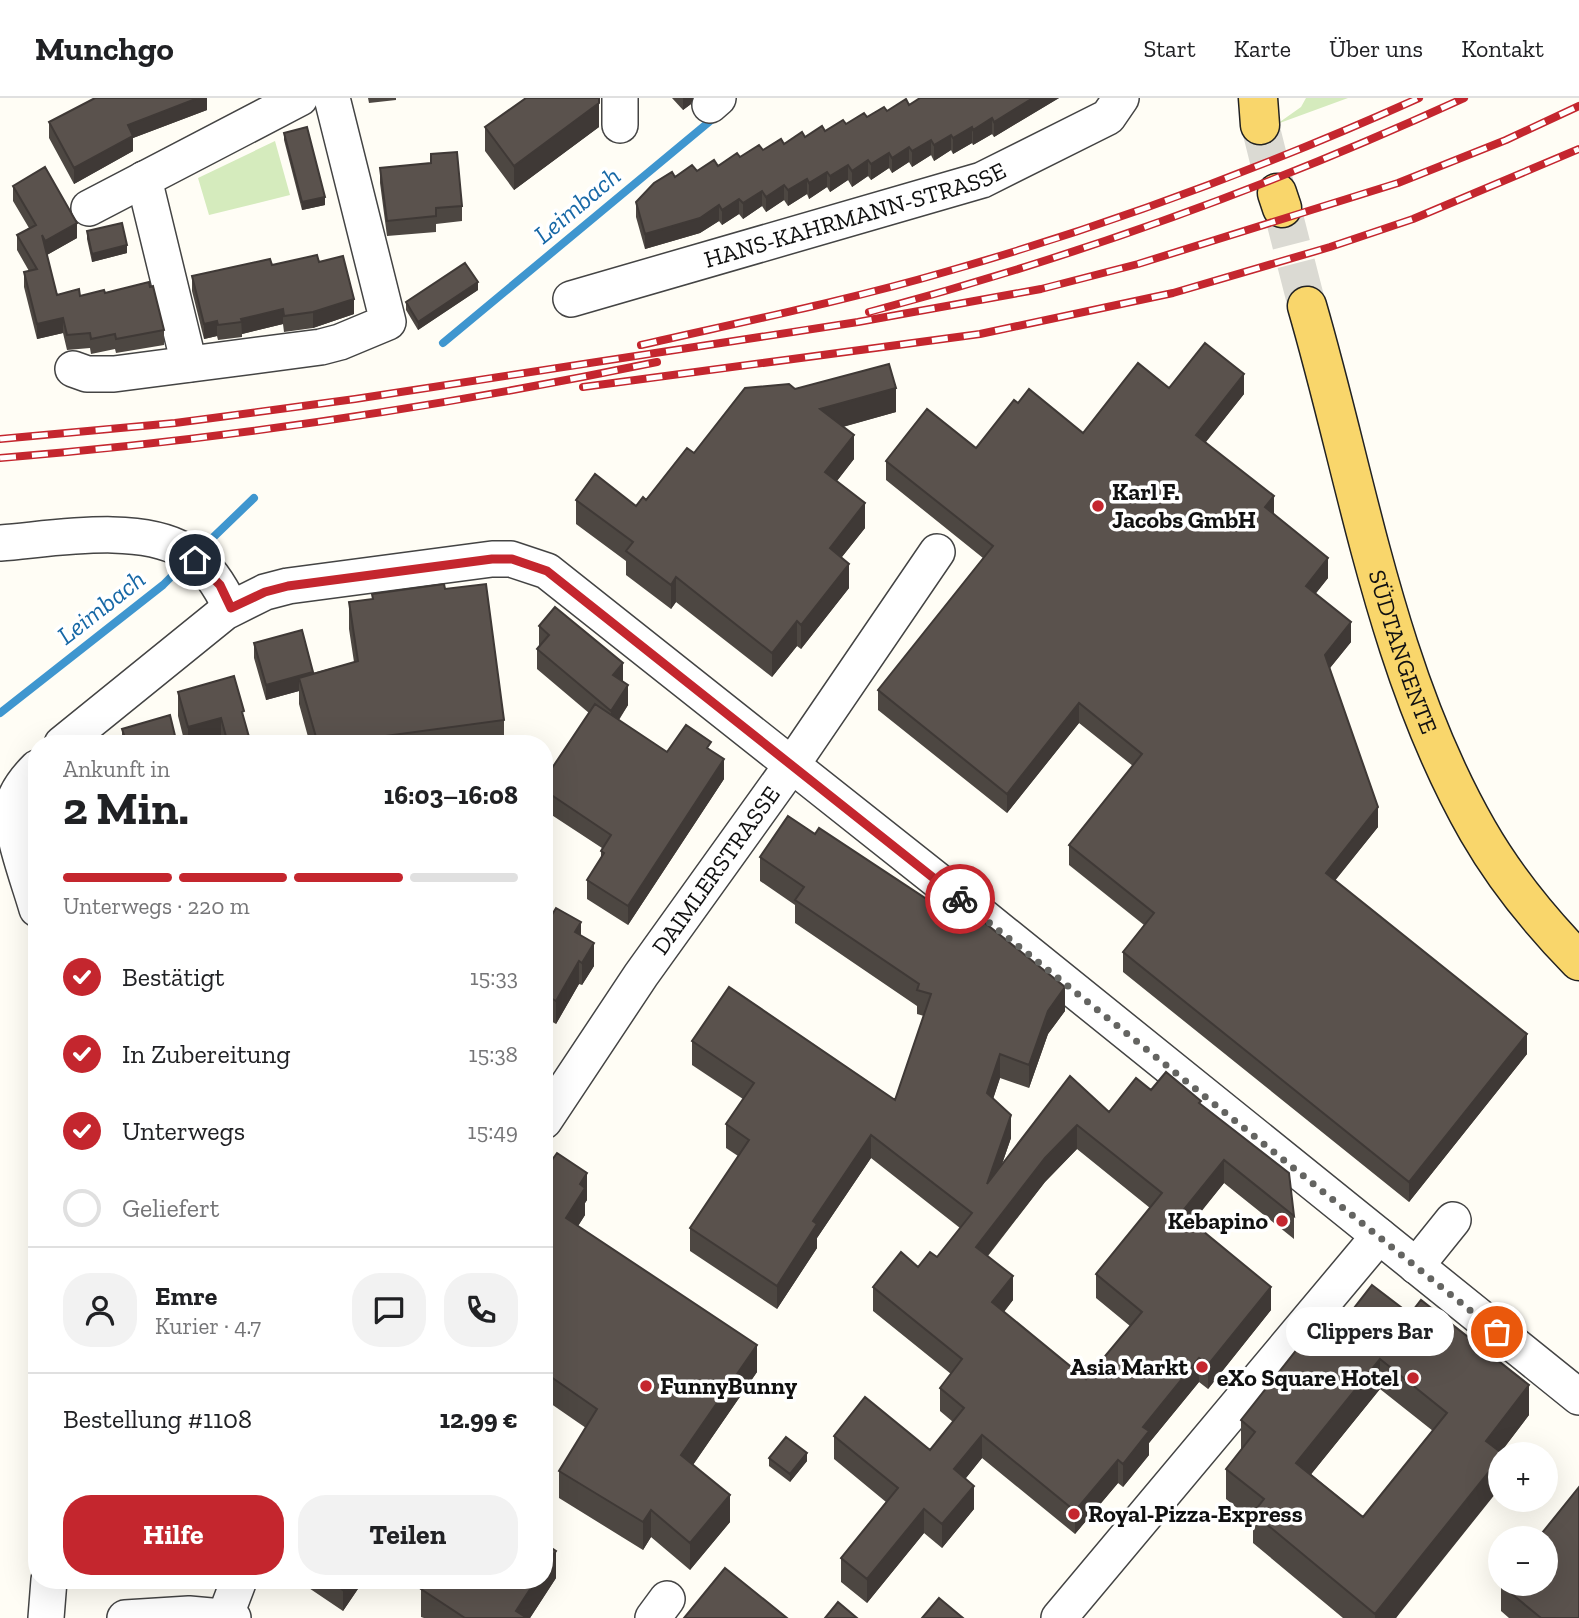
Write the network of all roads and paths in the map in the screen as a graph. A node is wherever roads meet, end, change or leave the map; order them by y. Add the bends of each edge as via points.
1 (300, 98) edge
2 (332, 98) edge
3 (1107, 104) edge
4 (144, 179) junction
5 (89, 208) dead end
6 (571, 299) dead end
7 (1307, 306) tunnel mouth
8 (189, 364) junction
9 (73, 369) dead end
10 (0, 542) edge
11 (937, 552) dead end
12 (231, 608) junction
13 (73, 735) edge
14 (791, 766) junction
15 (28, 779) edge
16 (28, 877) edge
17 (1579, 961) edge
18 (556, 1079) edge
19 (1453, 1220) dead end
20 (1379, 1236) junction
21 (1416, 1266) junction
22 (1579, 1397) edge
23 (48, 1589) edge
24 (237, 1589) edge
25 (229, 1617) edge
26 (46, 1618) edge
27 (125, 1618) edge
28 (1059, 1618) edge

1 - 4 street
2 - 8 street via 388,323 321,347
3 - 6 street, HANS-KAHRMANN-STRASSE via 982,180
4 - 5 street
4 - 8 street
7 - 17 main road, SÜDTANGENTE via 1392,622 1437,749 1478,832 1528,903
8 - 9 street via 101,375
10 - 12 street via 125,534 146,537 196,560 220,585
11 - 14 street, DAIMLERSTRASSE
12 - 13 street
12 - 14 street via 288,586 512,559 547,571
14 - 18 street, DAIMLERSTRASSE via 641,975
14 - 20 street
15 - 16 street via 13,806
19 - 21 street
20 - 21 street
20 - 28 street
21 - 22 street
23 - 26 street
24 - 25 street
25 - 27 street

